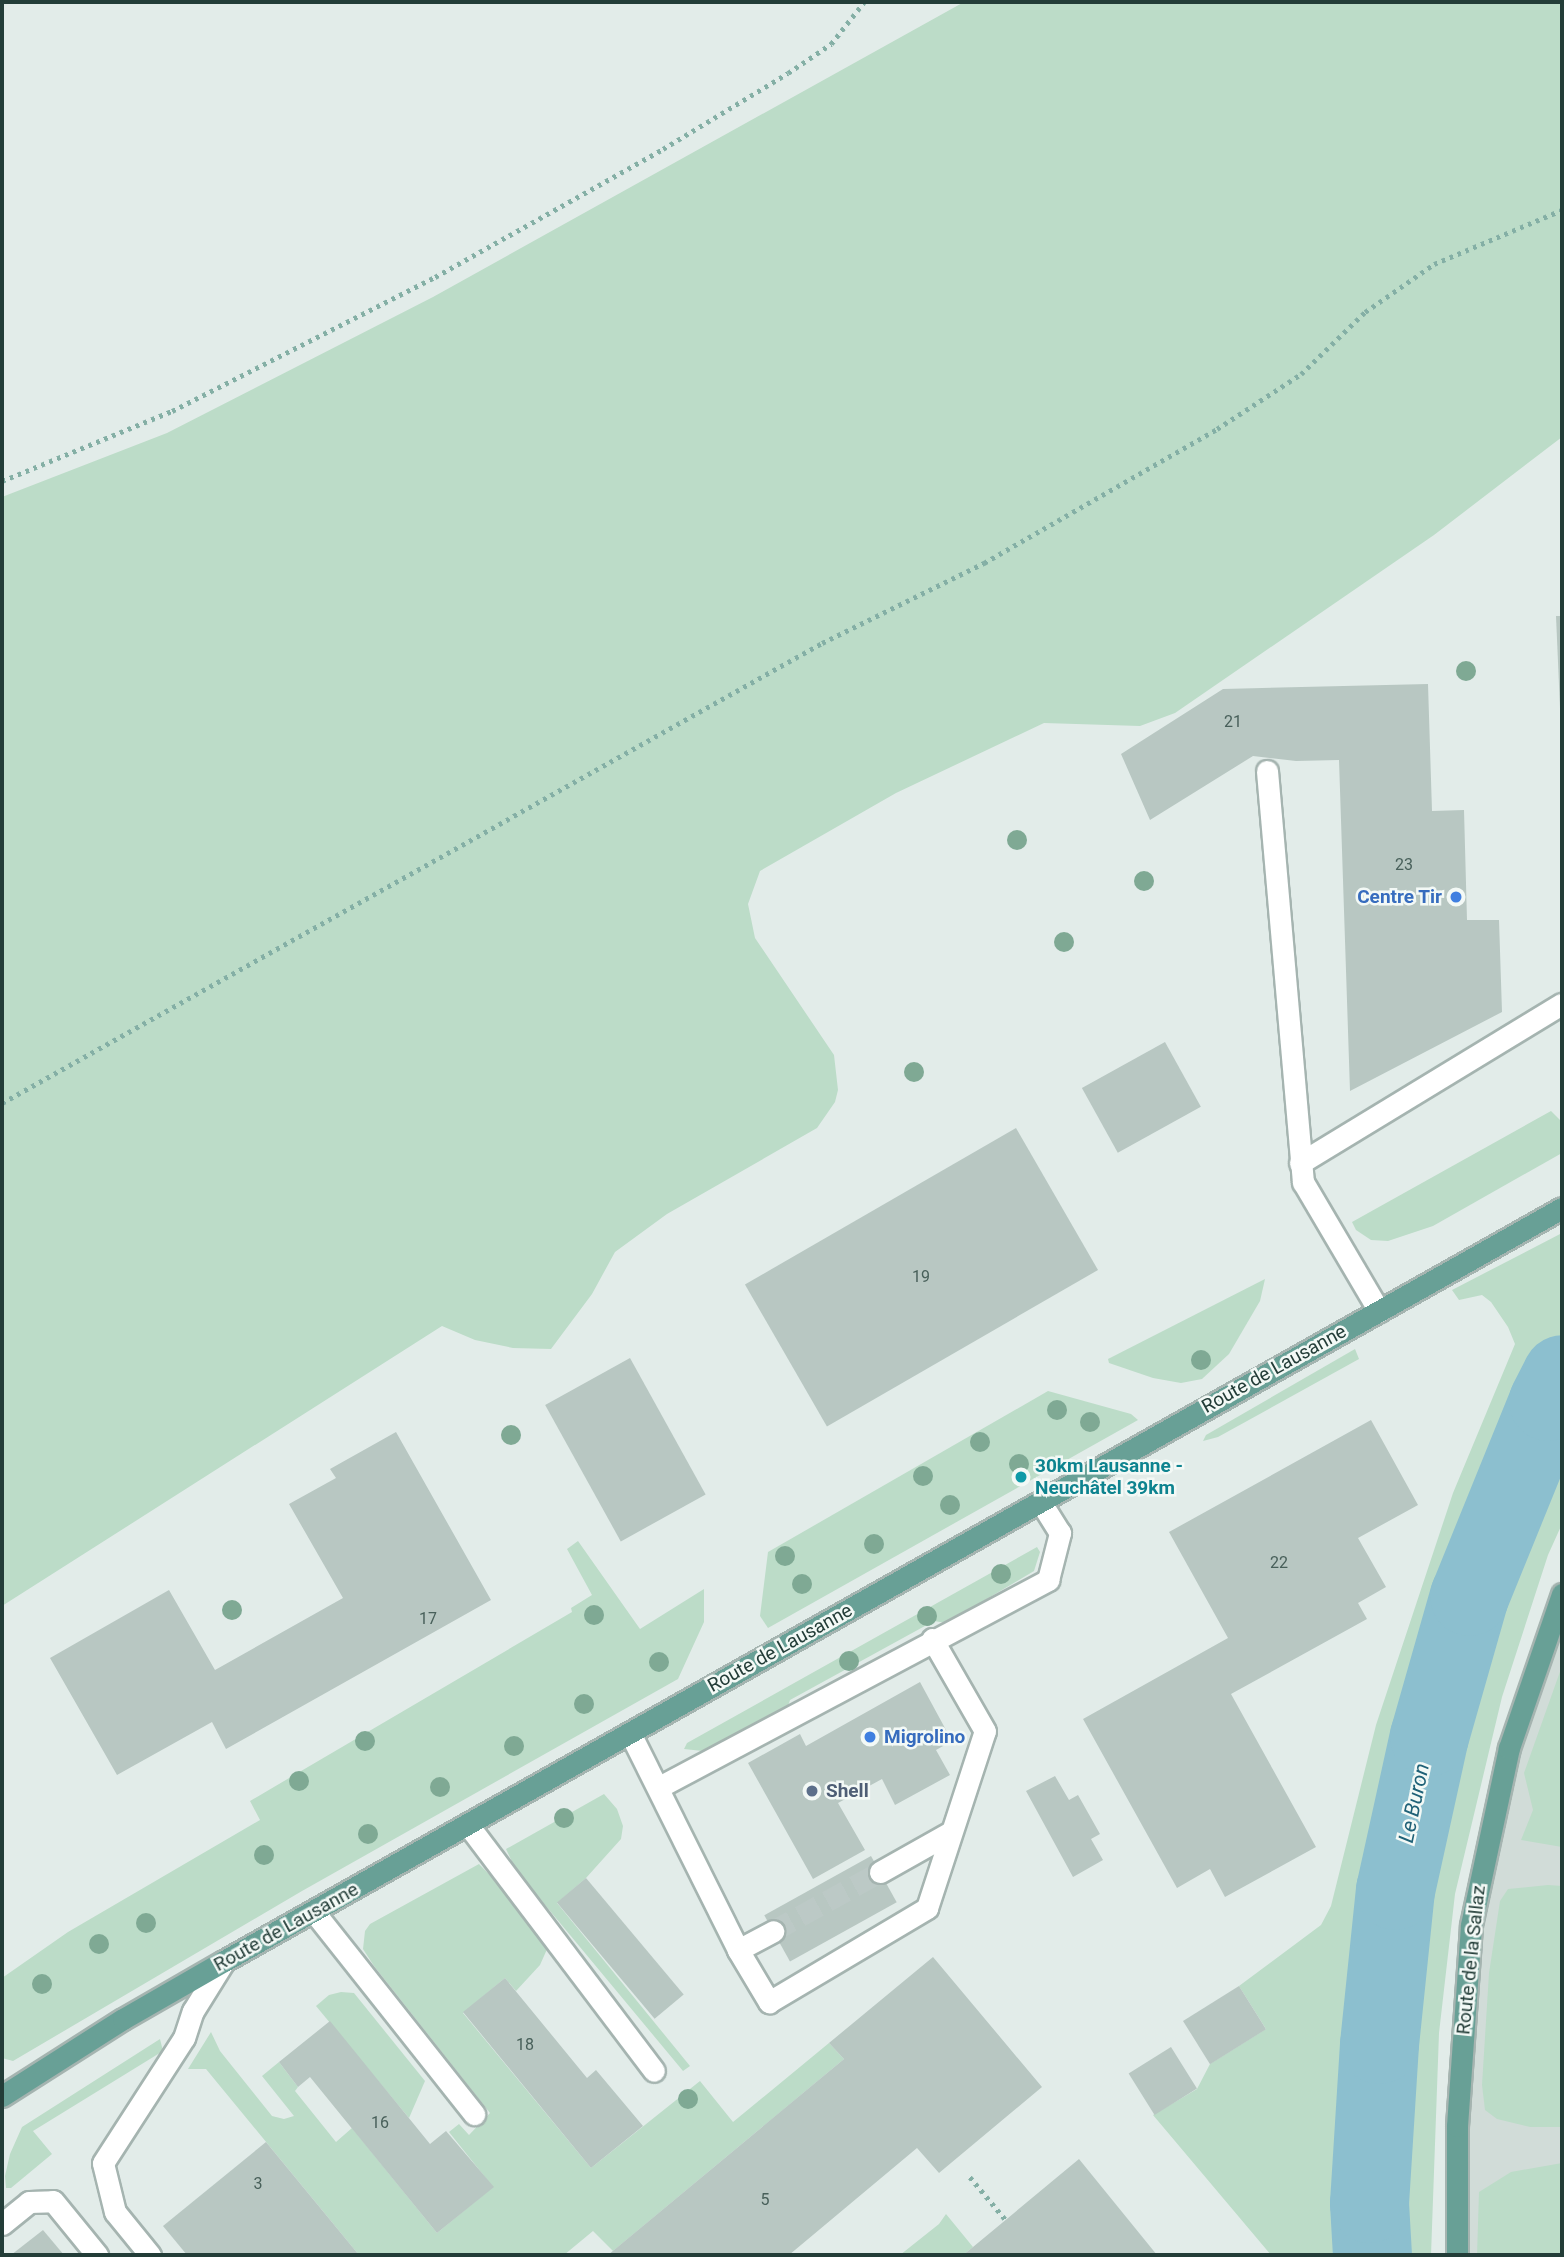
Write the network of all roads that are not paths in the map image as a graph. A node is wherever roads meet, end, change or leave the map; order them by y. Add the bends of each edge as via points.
1 (1267, 771) dead end
2 (1562, 1004) edge
3 (1300, 1163) junction
4 (1562, 1208) edge
5 (1379, 1311) junction
6 (1041, 1502) junction
7 (1562, 1594) edge
8 (932, 1639) junction
9 (630, 1733) junction
10 (659, 1787) junction
11 (468, 1825) junction
12 (951, 1832) junction
13 (880, 1872) tunnel mouth
14 (314, 1912) junction
15 (773, 1931) tunnel mouth
16 (738, 1950) junction
17 (224, 1961) junction
18 (654, 2071) dead end
19 (2, 2096) edge
20 (474, 2113) dead end
21 (2, 2224) edge
22 (97, 2255) edge
23 (150, 2255) edge
24 (1457, 2255) edge

1 - 3 lane
2 - 3 lane
3 - 5 lane via 1303,1182
4 - 5 main road, Route de Lausanne
5 - 6 main road, Route de Lausanne
6 - 8 lane via 1060,1533 1048,1580
6 - 9 main road, Route de Lausanne
7 - 24 main road, Route de la Sallaz via 1509,1748 1471,1925 1457,2126
8 - 10 lane
8 - 12 lane via 985,1731
9 - 10 lane
9 - 11 main road, Route de Lausanne
10 - 16 lane
11 - 14 main road, Route de Lausanne
11 - 18 lane
12 - 13 lane
12 - 16 lane via 927,1908 769,2002
14 - 17 main road, Route de Lausanne
14 - 20 lane
15 - 16 lane
17 - 19 main road, Route de Lausanne
17 - 23 lane via 193,2011 184,2038 103,2163 115,2212
21 - 22 lane via 29,2202 53,2201

